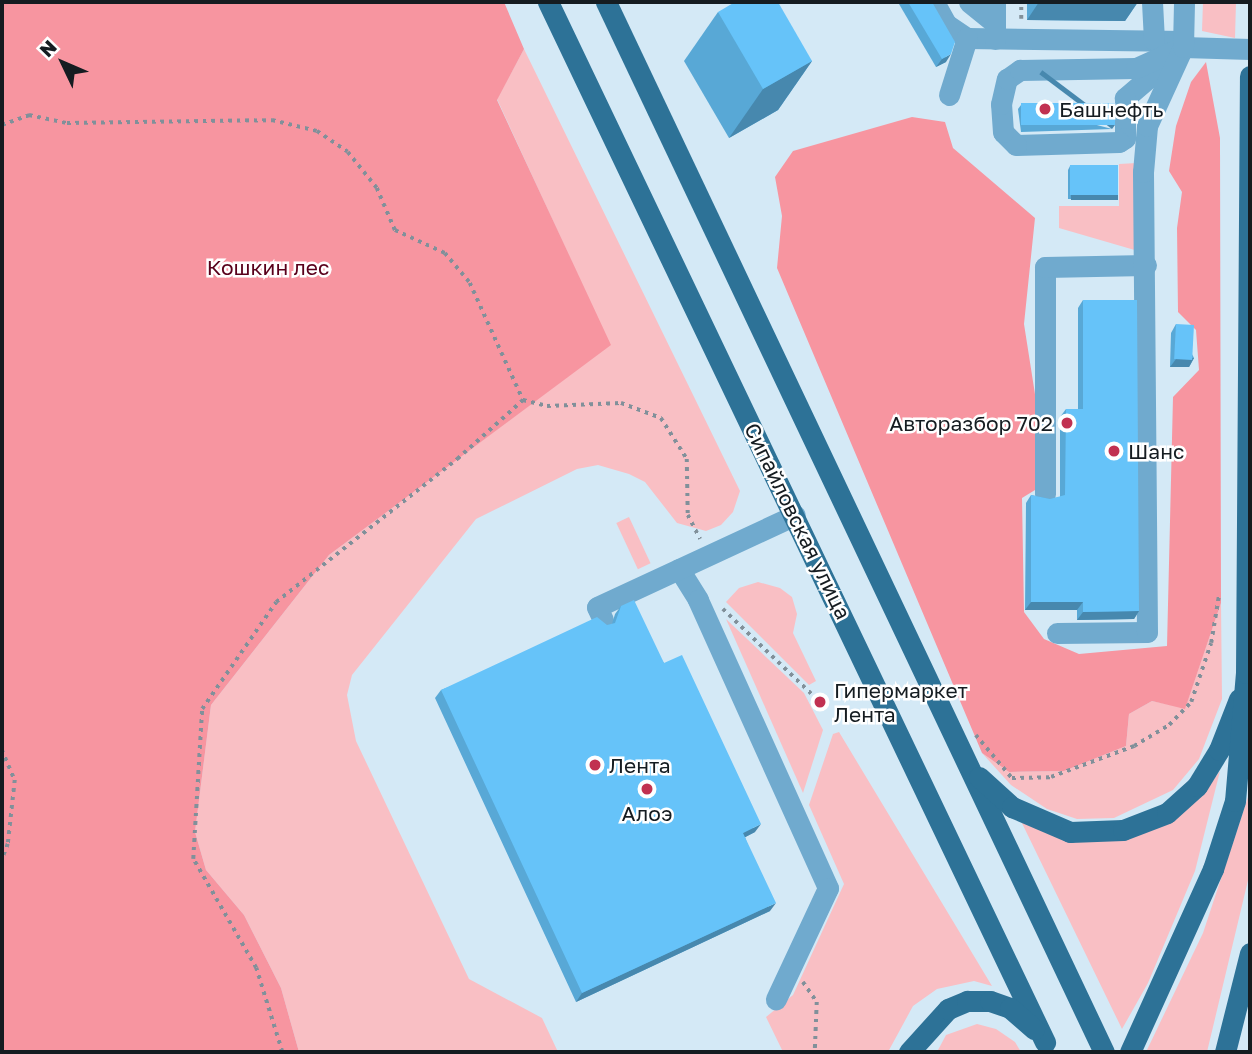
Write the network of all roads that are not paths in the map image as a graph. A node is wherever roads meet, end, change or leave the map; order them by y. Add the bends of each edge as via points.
1 (548, 2) edge
2 (606, 2) edge
3 (934, 2) edge
4 (969, 2) edge
5 (995, 2) edge
6 (1152, 2) edge
7 (1184, 2) edge
8 (995, 31) junction
9 (967, 37) junction
10 (1154, 40) junction
11 (1184, 44) junction
12 (1250, 49) edge
13 (1250, 76) edge
14 (949, 95) dead end
15 (1146, 265) junction
16 (1045, 494) dead end
17 (795, 515) junction
18 (679, 569) junction
19 (603, 620) edge
20 (1057, 634) dead end
21 (1246, 673) junction
22 (971, 770) junction
23 (1250, 953) edge
24 (776, 999) dead end
25 (1047, 1047) edge
26 (909, 1052) edge
27 (1104, 1052) edge
28 (1130, 1052) edge
29 (1225, 1052) edge

1 - 17 main road, Сипайловская улица
2 - 22 main road
3 - 9 street via 946,24
4 - 8 street
5 - 8 street
6 - 10 street
7 - 11 street
8 - 9 street
8 - 10 street
9 - 14 street
10 - 11 street
11 - 11 street via 1136,68 1020,70 1007,79 1001,104 1003,132 1016,145 1119,142 1125,138 1125,98
11 - 12 street
11 - 15 street via 1147,126 1143,172
13 - 21 main road
15 - 16 street via 1045,267
15 - 20 street via 1147,632
17 - 18 street
17 - 25 main road, Сипайловская улица
18 - 19 street via 597,607
18 - 24 street via 698,600 828,888
21 - 22 main road via 1219,750 1197,786 1167,813 1123,830 1070,832 1012,807
21 - 28 main road via 1235,801 1213,869
22 - 27 main road
23 - 29 main road
25 - 26 main road via 1010,1008 990,1001 948,1009

